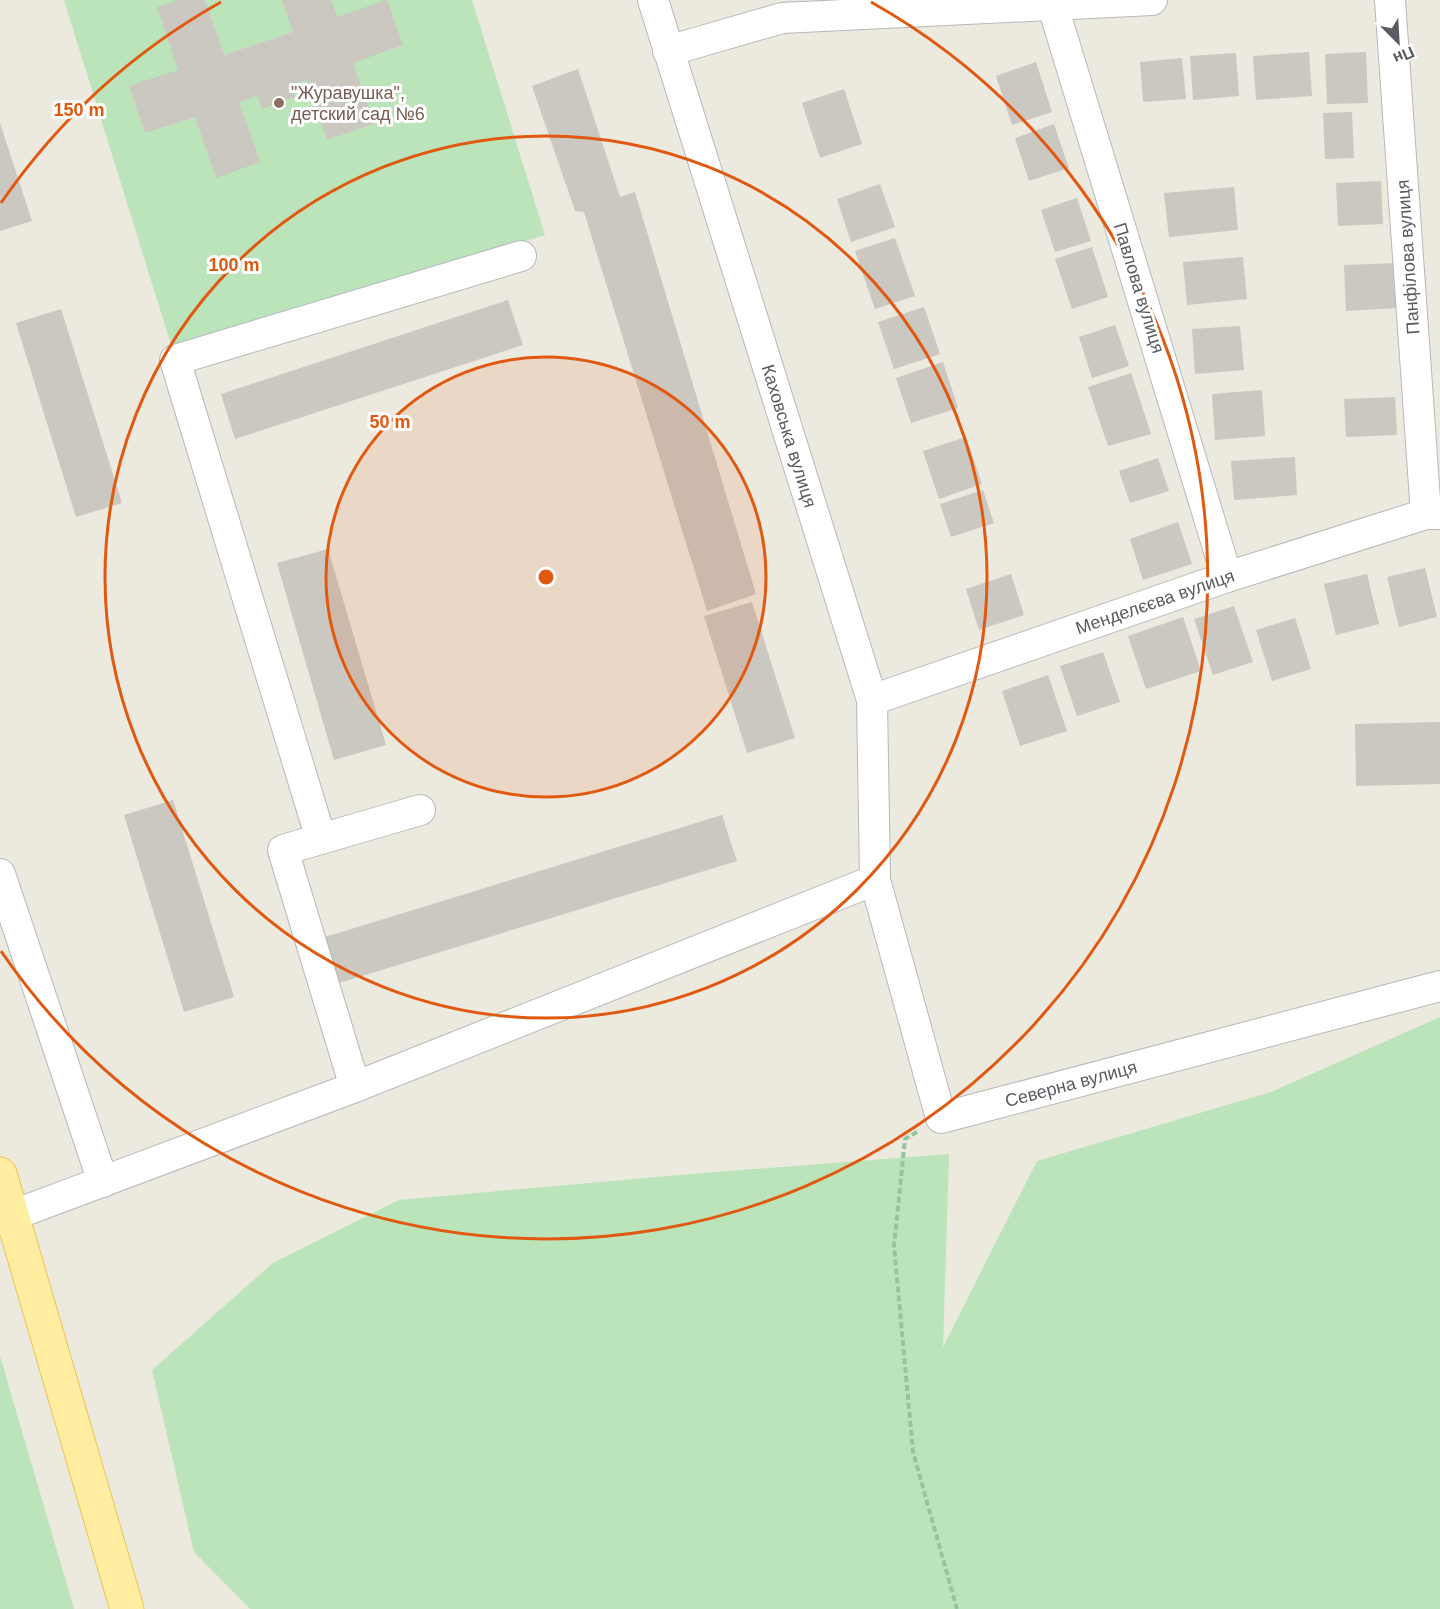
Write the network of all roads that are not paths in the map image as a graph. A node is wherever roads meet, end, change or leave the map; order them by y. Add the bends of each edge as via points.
1 (653, 0) edge
2 (1152, 0) edge
3 (1390, 0) edge
4 (1052, 2) edge
5 (668, 51) junction
6 (521, 256) dead end
7 (1433, 514) edge
8 (1227, 577) junction
9 (872, 700) junction
10 (420, 810) dead end
11 (321, 839) junction
12 (0, 874) edge
13 (875, 880) junction
14 (1440, 986) edge
15 (355, 1087) junction
16 (0, 1174) edge
17 (103, 1182) junction
18 (6, 1217) edge
19 (127, 1609) edge

1 - 5 street, Каховська вулиця
2 - 4 street
3 - 7 street, Панфілова вулиця
4 - 5 street via 782,18
4 - 8 street, Павлова вулиця
5 - 9 street, Каховська вулиця
6 - 11 street via 175,360
7 - 8 street, Менделєєва вулиця
8 - 9 street, Менделєєва вулиця
9 - 13 street, Каховська вулиця
10 - 11 street
11 - 15 street via 284,850
12 - 17 street
13 - 14 street, Северна вулиця via 941,1118
13 - 15 street
15 - 17 street
16 - 18 main road
17 - 18 street
18 - 19 main road

